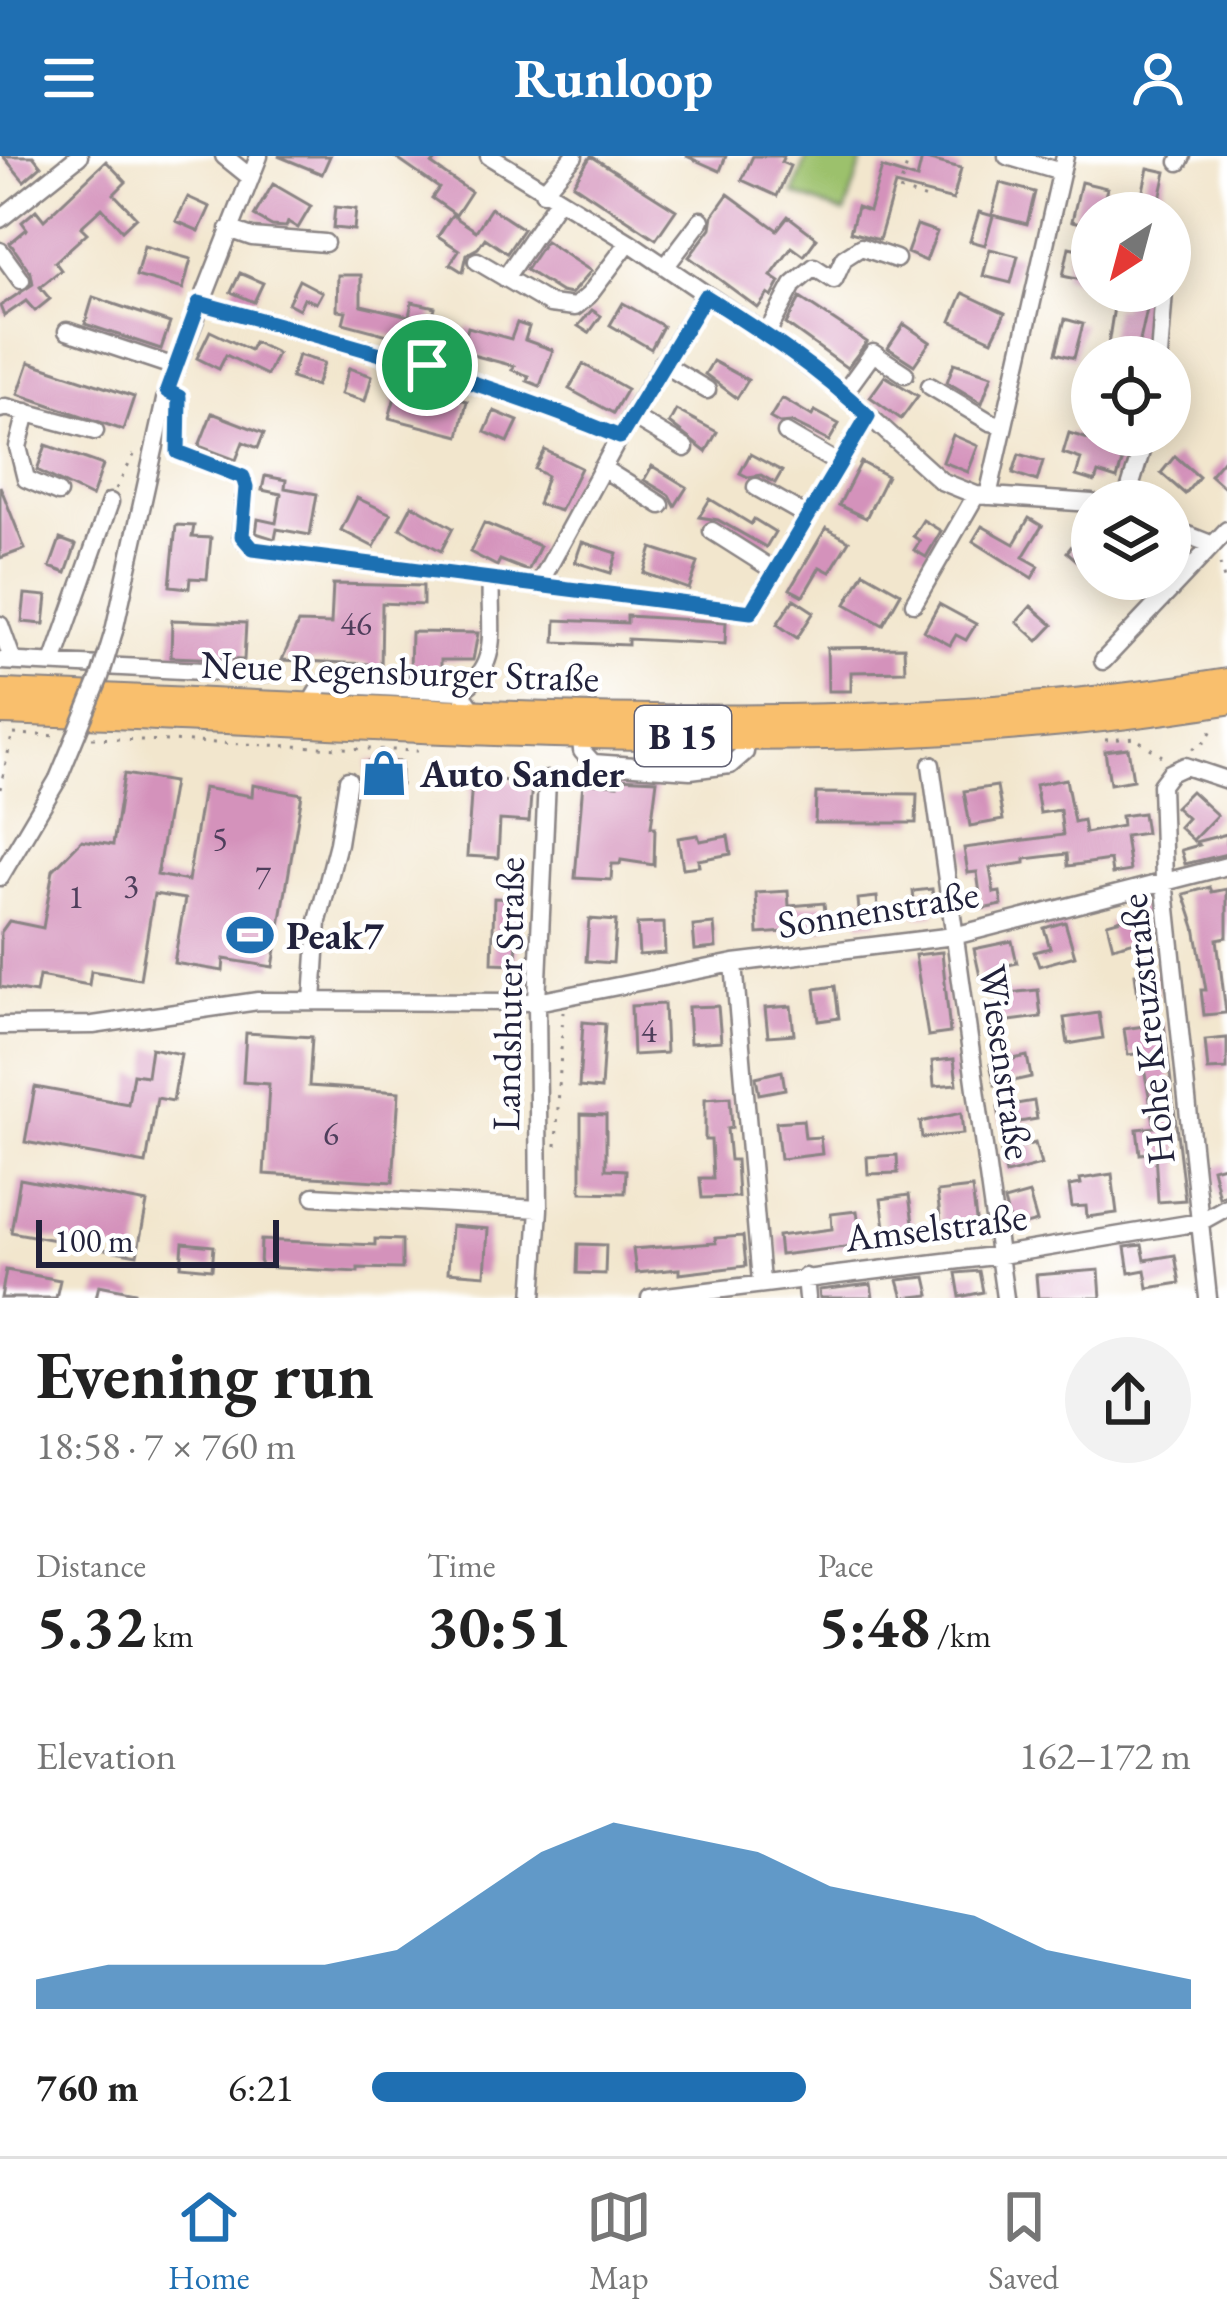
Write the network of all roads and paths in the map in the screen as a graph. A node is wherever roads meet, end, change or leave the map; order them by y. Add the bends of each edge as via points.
1 (79, 156) edge
2 (224, 156) edge
3 (259, 156) edge
4 (489, 156) edge
5 (574, 156) edge
6 (910, 156) edge
7 (1007, 156) edge
8 (1063, 164) edge
9 (250, 177) junction
10 (550, 196) junction
11 (927, 199) dead end
12 (0, 219) edge
13 (701, 220) dead end
14 (229, 229) junction
15 (629, 242) junction
16 (325, 243) dead end
17 (0, 251) edge
18 (896, 259) dead end
19 (477, 261) dead end
20 (666, 266) junction
21 (505, 278) junction
22 (21, 280) dead end
23 (705, 296) junction
24 (199, 303) junction
25 (67, 332) dead end
26 (766, 335) junction
27 (662, 363) junction
28 (175, 367) junction
29 (905, 374) dead end
30 (931, 386) dead end
31 (707, 390) dead end
32 (167, 391) junction
33 (844, 393) junction
34 (0, 409) edge
35 (27, 412) junction
36 (632, 416) junction
37 (868, 416) junction
38 (1004, 425) junction
39 (95, 431) dead end
40 (786, 433) dead end
41 (620, 437) junction
42 (154, 440) junction
43 (685, 448) dead end
44 (839, 464) junction
45 (602, 468) junction
46 (243, 477) joint
47 (756, 487) dead end
48 (58, 493) dead end
49 (982, 496) junction
50 (110, 502) joint
51 (1071, 502) edge
52 (661, 506) dead end
53 (807, 516) junction
54 (1227, 530) edge
55 (712, 531) dead end
56 (1191, 536) edge
57 (1214, 545) junction
58 (775, 571) junction
59 (491, 580) junction
60 (538, 586) junction
61 (1227, 591) edge
62 (914, 603) dead end
63 (0, 626) edge
64 (6, 661) edge
65 (1103, 661) dead end
66 (53, 663) junction
67 (264, 674) dead end
68 (1227, 681) edge
69 (0, 692) edge
70 (466, 700) junction
71 (1222, 711) edge
72 (6, 723) edge
73 (1187, 759) junction
74 (931, 765) dead end
75 (348, 780) dead end
76 (547, 780) dead end
77 (1227, 780) edge
78 (0, 789) edge
79 (1227, 866) edge
80 (0, 877) edge
81 (1165, 880) junction
82 (954, 936) junction
83 (734, 963) junction
84 (313, 1000) junction
85 (537, 1002) junction
86 (0, 1026) edge
87 (314, 1196) dead end
88 (1227, 1207) edge
89 (539, 1209) junction
90 (1200, 1222) junction
91 (1001, 1255) junction
92 (805, 1277) junction
93 (761, 1282) junction
94 (533, 1298) edge
95 (650, 1298) edge
96 (806, 1298) edge
97 (1004, 1298) edge
98 (1208, 1298) edge

1 - 12 street
2 - 9 street
3 - 9 street
4 - 10 street
5 - 10 street
6 - 11 path via 899,190
7 - 8 street
8 - 38 street
9 - 14 street
10 - 15 street
10 - 21 street
13 - 20 street
14 - 16 street
14 - 24 street
15 - 20 street
15 - 21 street via 575,308 550,304
17 - 22 street
18 - 26 street via 860,247 834,280 814,268 793,285
19 - 21 street
20 - 23 street
23 - 26 street
23 - 27 street
24 - 28 street
24 - 41 street via 427,365
25 - 28 street
26 - 33 street
27 - 31 street
27 - 36 street
28 - 32 street
29 - 33 street via 873,352
30 - 38 street
32 - 42 street
32 - 46 path via 181,405 178,452
33 - 37 street
34 - 35 street
35 - 39 street
35 - 48 street via 18,447 26,479
36 - 41 street
36 - 43 street
37 - 44 street
37 - 49 street via 940,481
38 - 49 street
40 - 44 street
41 - 45 street
42 - 50 path via 137,450
42 - 80 street, bridge via 114,631 86,716
44 - 53 street
45 - 52 street
45 - 60 street
46 - 59 street via 242,536 253,549
47 - 53 street
49 - 51 street
49 - 62 street
50 - 66 street
53 - 58 street
54 - 57 street
55 - 58 street
56 - 57 street
57 - 61 path
57 - 65 street
58 - 60 street via 751,612
59 - 60 street
59 - 70 street via 488,664
63 - 64 street
64 - 66 street
66 - 67 street
68 - 70 highway, Neue Regensburger Straße / B 15 via 1090,701 815,718
69 - 70 highway, Neue Regensburger Straße / B 15 via 310,704
71 - 72 highway, Neue Regensburger Straße / B 15 via 948,732 746,737 137,716
71 - 73 path
72 - 78 path
73 - 77 street
73 - 81 street, Hohe Kreuzstraße via 1161,785
74 - 82 street, Wiesenstraße
75 - 84 street via 318,921
76 - 85 street, Landshuter Straße
79 - 81 street, Sonnenstraße
81 - 82 street, Sonnenstraße
81 - 90 street, Hohe Kreuzstraße
82 - 83 street, Sonnenstraße
82 - 91 street, Wiesenstraße
83 - 85 street, Sonnenstraße
83 - 93 street
84 - 85 street, Sonnenstraße
84 - 86 street, Sonnenstraße via 258,1000 93,1025
85 - 89 street, Landshuter Straße
87 - 89 street
88 - 90 street, Amselstraße
89 - 94 street, Landshuter Straße
90 - 91 street, Amselstraße
90 - 98 street, Hohe Kreuzstraße
91 - 92 street, Amselstraße
91 - 97 street, Wiesenstraße
92 - 93 street, Amselstraße
92 - 96 street
93 - 95 street, Amselstraße

